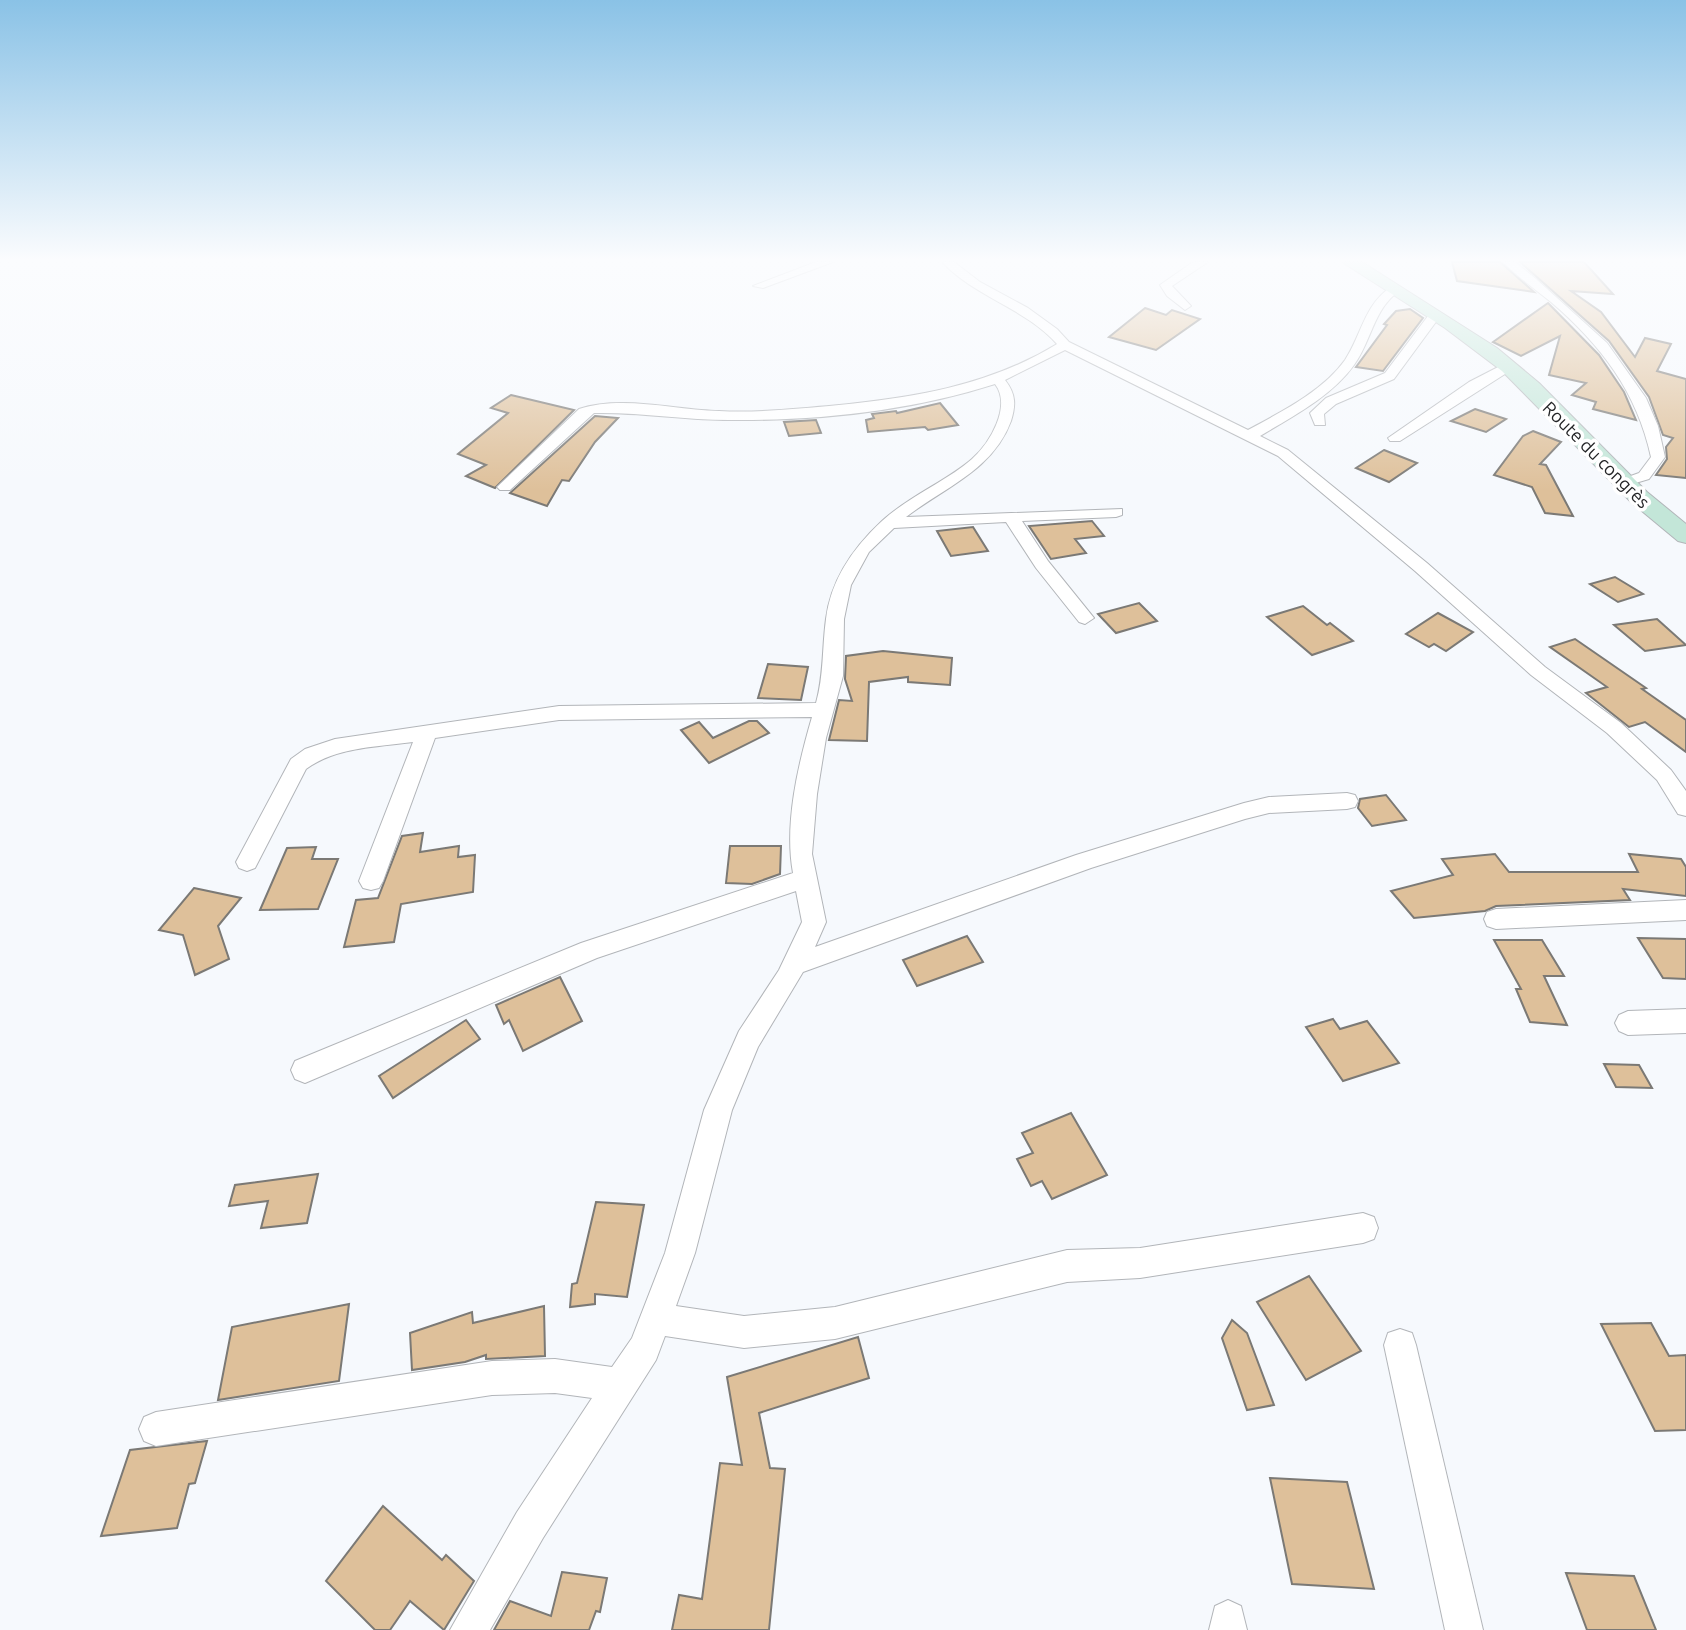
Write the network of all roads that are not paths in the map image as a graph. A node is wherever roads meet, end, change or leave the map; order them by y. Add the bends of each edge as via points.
1 (1060, 338) edge
2 (1362, 338) edge
3 (1418, 338) edge
4 (1468, 338) edge
5 (1594, 338) edge
6 (1065, 345) junction
7 (1509, 367) junction
8 (997, 379) junction
9 (1320, 422) dead end
10 (1249, 436) junction
11 (1395, 438) dead end
12 (1622, 482) junction
13 (505, 487) dead end
14 (1116, 512) dead end
15 (1011, 517) junction
16 (889, 523) junction
17 (1686, 536) edge
18 (1085, 618) dead end
19 (823, 710) junction
20 (426, 735) junction
21 (1347, 801) dead end
22 (1686, 808) edge
23 (247, 862) dead end
24 (807, 878) junction
25 (371, 881) dead end
26 (1686, 910) edge
27 (1496, 919) dead end
28 (794, 965) junction
29 (1686, 1021) edge
30 (1628, 1023) dead end
31 (305, 1070) dead end
32 (1363, 1228) dead end
33 (655, 1319) junction
34 (1400, 1345) dead end
35 (620, 1385) junction
36 (156, 1429) dead end
37 (469, 1630) edge
38 (1464, 1630) edge

1 - 6 street
2 - 10 street via 1337,376
3 - 9 street via 1387,379 1339,396 1319,409
4 - 7 main road, Route du congrès
5 - 12 street via 1637,392 1654,429 1658,457 1644,476
6 - 8 street via 1040,362
6 - 10 street
7 - 11 street
7 - 12 main road, Route du congrès
8 - 13 street via 911,402 790,414 593,409
8 - 16 street via 1007,391 1008,409 997,439 977,463
10 - 22 street via 1308,472 1538,671 1614,728 1664,775
12 - 17 main road, Route du congrès
14 - 15 street
15 - 16 street
15 - 18 street
16 - 19 street via 862,550 842,585 833,676
19 - 20 street via 559,713
19 - 24 street via 806,794 801,854
20 - 23 street via 335,746 312,754 298,764
20 - 25 street
21 - 28 street via 1244,811 1084,861
24 - 28 street via 814,922
24 - 31 street via 590,950
26 - 27 street
28 - 33 street via 748,1040 718,1110 680,1253
29 - 30 street
32 - 33 street via 1140,1263 1067,1266 835,1323 744,1332
33 - 35 street
34 - 38 street
35 - 36 street via 555,1376 492,1378
35 - 37 street

